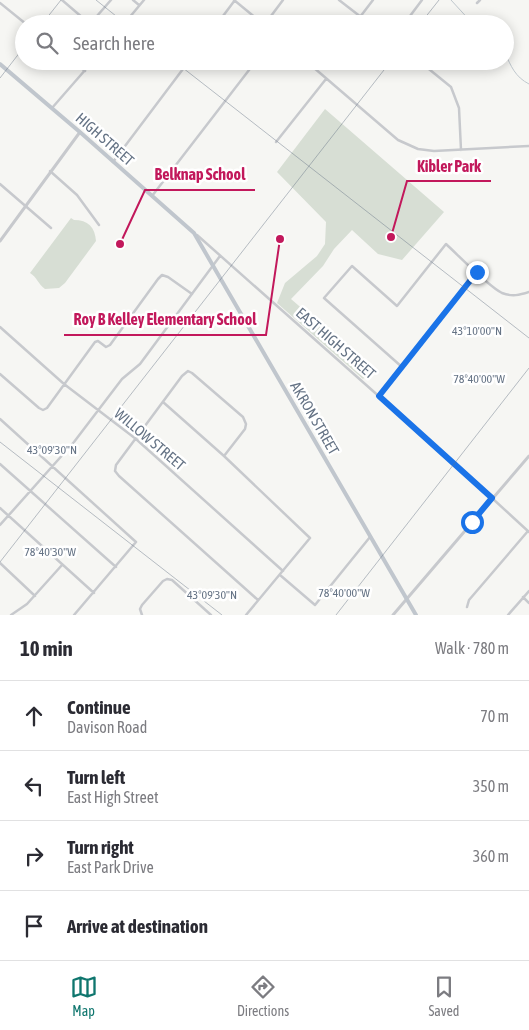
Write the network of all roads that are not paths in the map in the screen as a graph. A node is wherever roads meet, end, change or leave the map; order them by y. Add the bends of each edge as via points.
1 (62, 0) edge
2 (111, 0) edge
3 (133, 0) edge
4 (144, 0) edge
5 (235, 0) edge
6 (283, 0) edge
7 (338, 0) edge
8 (373, 0) edge
9 (422, 0) edge
10 (480, 0) edge
11 (0, 3) edge
12 (477, 3) dead end
13 (140, 5) junction
14 (15, 15) edge
15 (80, 15) edge
16 (98, 15) edge
17 (132, 15) edge
18 (224, 15) edge
19 (253, 15) edge
20 (271, 15) edge
21 (359, 15) edge
22 (361, 15) edge
23 (411, 15) edge
24 (0, 64) edge
25 (182, 70) edge
26 (249, 70) edge
27 (316, 70) edge
28 (431, 70) edge
29 (85, 71) edge
30 (326, 79) junction
31 (52, 108) junction
32 (80, 132) junction
33 (276, 142) dead end
34 (529, 146) edge
35 (460, 150) junction
36 (113, 162) junction
37 (50, 171) junction
38 (0, 184) edge
39 (152, 196) junction
40 (26, 206) junction
41 (99, 225) dead end
42 (51, 228) dead end
43 (194, 233) junction
44 (0, 240) edge
45 (220, 256) junction
46 (213, 264) junction
47 (477, 272) junction
48 (529, 292) edge
49 (192, 294) junction
50 (0, 327) edge
51 (402, 367) junction
52 (0, 374) edge
53 (64, 384) junction
54 (379, 396) junction
55 (163, 402) junction
56 (99, 410) junction
57 (0, 420) edge
58 (136, 439) junction
59 (224, 456) junction
60 (529, 456) edge
61 (0, 464) edge
62 (52, 466) junction
63 (30, 491) junction
64 (492, 498) junction
65 (0, 508) edge
66 (8, 515) junction
67 (0, 525) edge
68 (528, 532) edge
69 (370, 537) junction
70 (0, 563) edge
71 (62, 565) junction
72 (116, 567) junction
73 (283, 571) junction
74 (280, 575) junction
75 (529, 591) edge
76 (94, 593) junction
77 (35, 596) junction
78 (523, 598) junction
79 (406, 599) junction
80 (258, 600) junction
81 (529, 603) edge
82 (467, 607) dead end
83 (11, 615) edge
84 (74, 615) edge
85 (142, 615) edge
86 (211, 615) edge
87 (246, 615) edge
88 (393, 615) edge
89 (416, 615) edge
90 (508, 615) edge

1 - 15 street
2 - 16 street
3 - 13 street
4 - 13 street
5 - 18 street
5 - 19 street
6 - 20 street
7 - 21 street
8 - 22 street
9 - 23 street
10 - 12 street
11 - 14 street
13 - 17 street
24 - 31 main road, HIGH STREET
25 - 36 street
26 - 39 street
27 - 30 street
28 - 35 street via 451,86 459,108
29 - 31 street
30 - 33 street
30 - 35 street via 398,140 418,149
31 - 32 main road, HIGH STREET
32 - 36 main road, HIGH STREET
32 - 37 street
34 - 35 street
36 - 39 main road, HIGH STREET
37 - 40 street
37 - 41 street
38 - 40 street
39 - 43 main road, HIGH STREET
40 - 42 street
40 - 44 street
43 - 45 street, EAST HIGH STREET
43 - 46 main road, AKRON STREET
45 - 46 street
45 - 54 street, EAST HIGH STREET
46 - 49 street
46 - 69 main road, AKRON STREET
47 - 48 street via 503,293 517,296
47 - 51 street
47 - 51 street via 446,244 397,306 352,266 324,298
49 - 53 street via 162,275 110,345 106,347 95,342
49 - 56 street via 140,364 122,379
50 - 53 street, WILLOW STREET
51 - 54 street
52 - 53 street via 43,410
53 - 56 street, WILLOW STREET
54 - 64 street, EAST HIGH STREET
55 - 58 street
55 - 59 street
55 - 59 street via 188,371 243,417 245,429
56 - 58 street, WILLOW STREET
56 - 62 street
57 - 62 street
58 - 73 street, WILLOW STREET
58 - 80 street via 116,465 119,476
59 - 73 street via 310,538
60 - 64 street
61 - 63 street
62 - 63 street
62 - 72 street via 136,542
63 - 66 street
63 - 72 street
64 - 68 street, EAST HIGH STREET
64 - 79 street
65 - 66 street
66 - 67 street
66 - 71 street
68 - 82 street via 469,600
69 - 74 street via 315,605
69 - 79 main road, AKRON STREET
70 - 77 street
71 - 76 street
71 - 77 street
72 - 76 street
73 - 74 street
74 - 80 street
75 - 78 street
76 - 84 street
77 - 83 street
78 - 81 street
78 - 90 street
79 - 88 street
79 - 89 main road, AKRON STREET
80 - 87 street
85 - 86 street via 142,605 167,578

